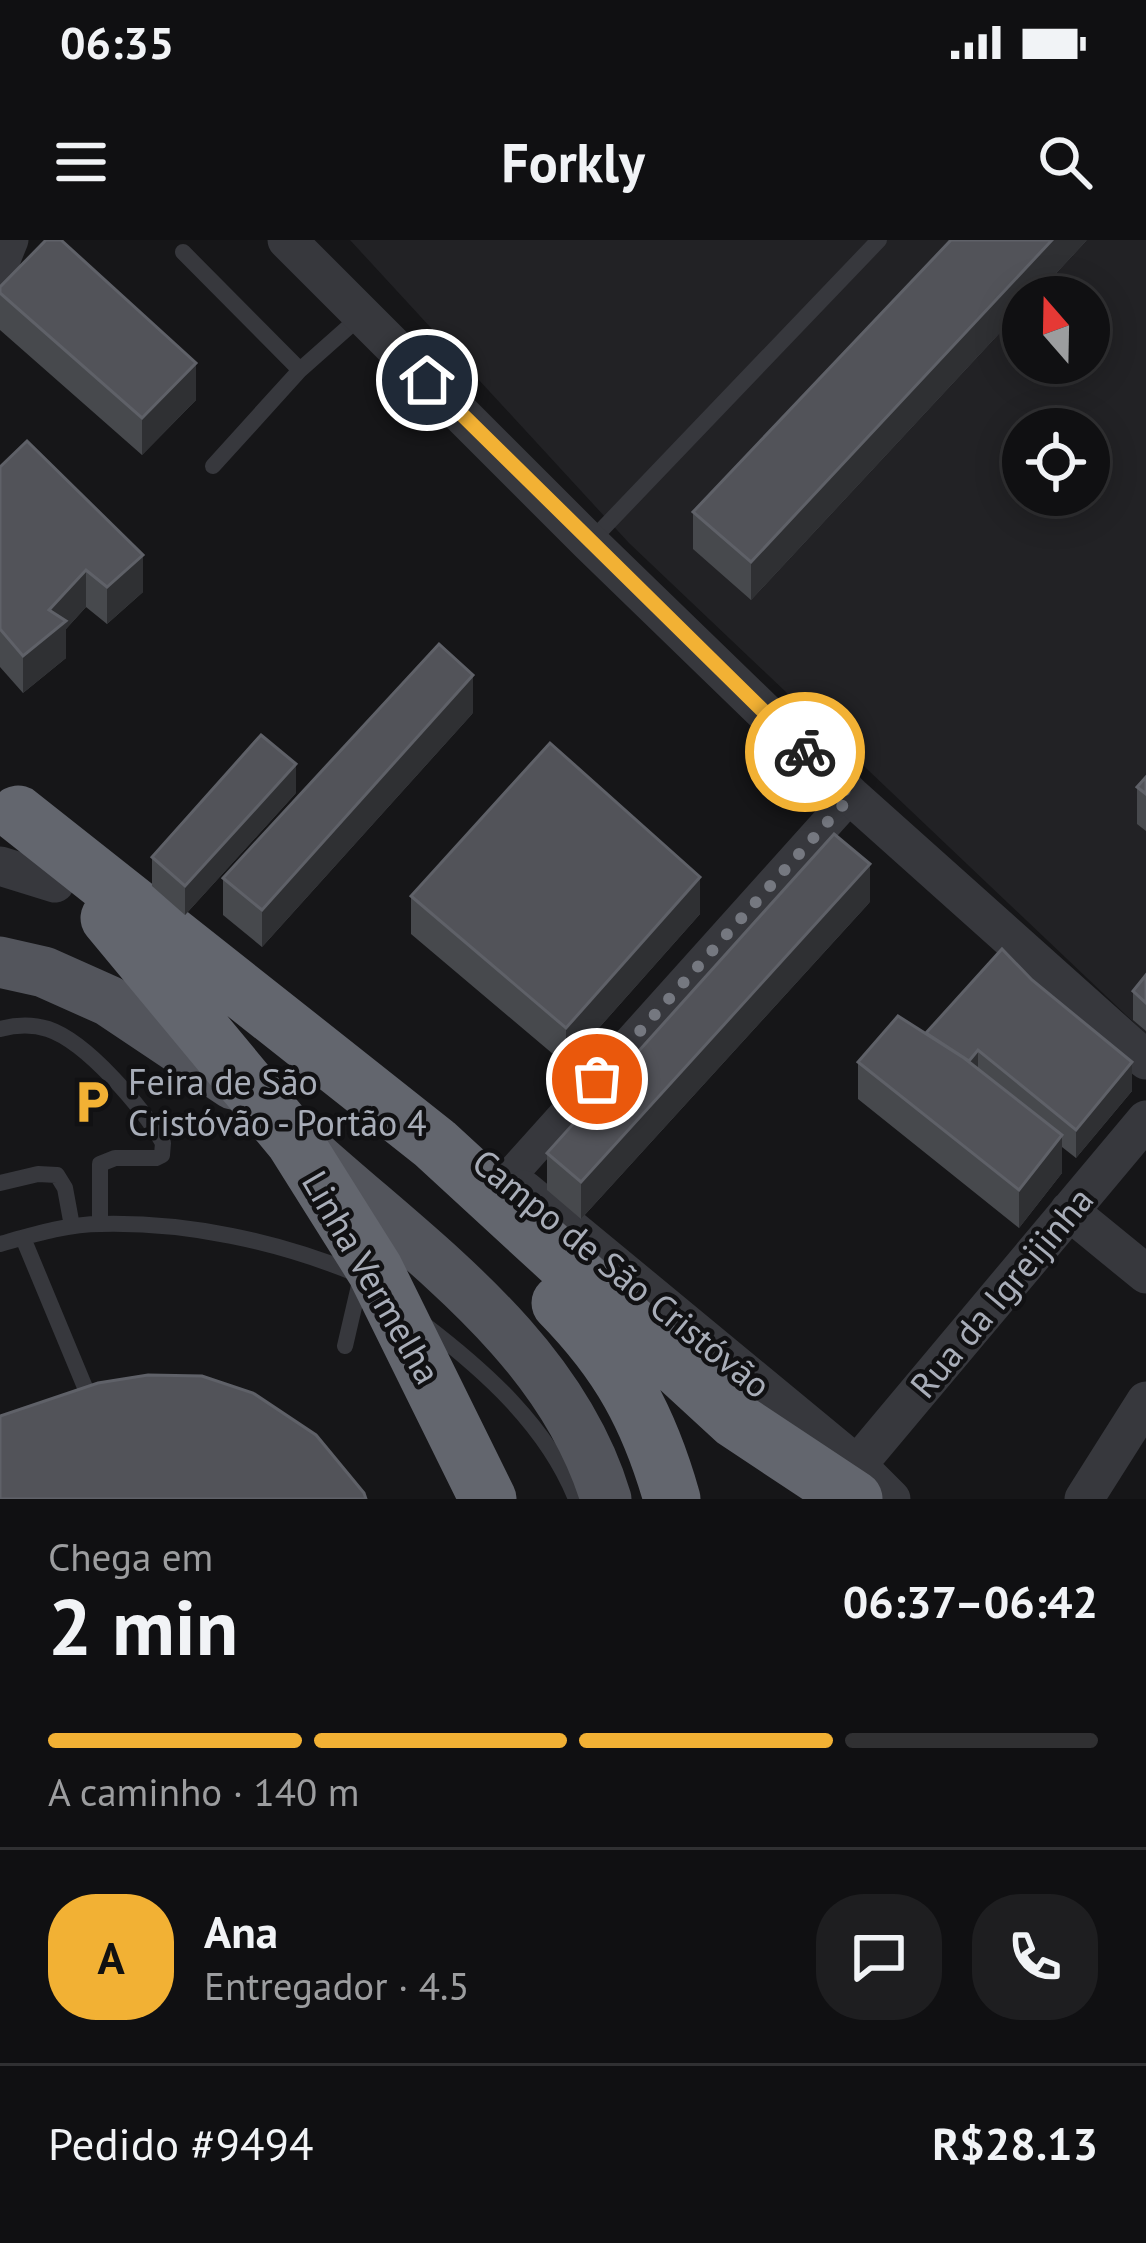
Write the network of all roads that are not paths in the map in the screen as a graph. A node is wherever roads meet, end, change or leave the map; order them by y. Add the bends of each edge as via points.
1 (12, 240) edge
2 (287, 240) edge
3 (879, 240) edge
4 (183, 252) dead end
5 (0, 270) edge
6 (362, 315) junction
7 (301, 370) junction
8 (213, 466) dead end
9 (590, 543) junction
10 (851, 796) junction
11 (4, 817) edge
12 (55, 883) joint
13 (0, 962) edge
14 (0, 1029) edge
15 (1146, 1060) edge
16 (1146, 1120) edge
17 (508, 1178) junction
18 (0, 1183) edge
19 (1069, 1211) junction
20 (100, 1223) junction
21 (72, 1226) junction
22 (404, 1236) junction
23 (23, 1238) junction
24 (0, 1244) edge
25 (312, 1256) junction
26 (1146, 1274) edge
27 (362, 1276) junction
28 (345, 1346) dead end
29 (1146, 1401) edge
30 (114, 1410) edge
31 (735, 1420) junction
32 (855, 1482) edge
33 (599, 1497) edge
34 (477, 1499) edge
35 (488, 1499) edge
36 (672, 1499) edge
37 (786, 1499) edge
38 (891, 1499) edge
39 (1084, 1499) edge

1 - 5 street
2 - 6 street
3 - 9 lane
4 - 7 lane
6 - 7 lane
6 - 9 street
7 - 8 lane
9 - 10 street
10 - 15 street
10 - 17 street
11 - 12 street
11 - 17 street, Campo de São Cristóvão via 53,824
11 - 31 highway via 435,1144
11 - 34 highway, Linha Vermelha via 284,1147 364,1272
11 - 35 highway, Linha Vermelha via 198,1021 294,1141 375,1270
12 - 36 highway via 503,1245 595,1339 634,1396
13 - 22 main road via 109,1001 224,1076
14 - 20 lane via 52,1030 124,1091 160,1136 157,1158 100,1164
16 - 19 street, Rua da Igreijinha
17 - 32 street, Campo de São Cristóvão
18 - 21 lane via 56,1175
19 - 26 street
19 - 32 street, Rua da Igreijinha
20 - 21 lane
20 - 25 lane via 222,1234
21 - 23 lane
22 - 25 lane via 371,1236
22 - 33 main road via 494,1316 547,1382 580,1438
23 - 24 lane
23 - 30 lane via 95,1412
25 - 27 lane
27 - 28 lane
27 - 33 lane via 480,1367
29 - 39 street
31 - 32 highway
31 - 37 highway
32 - 38 street, Campo de São Cristóvão

